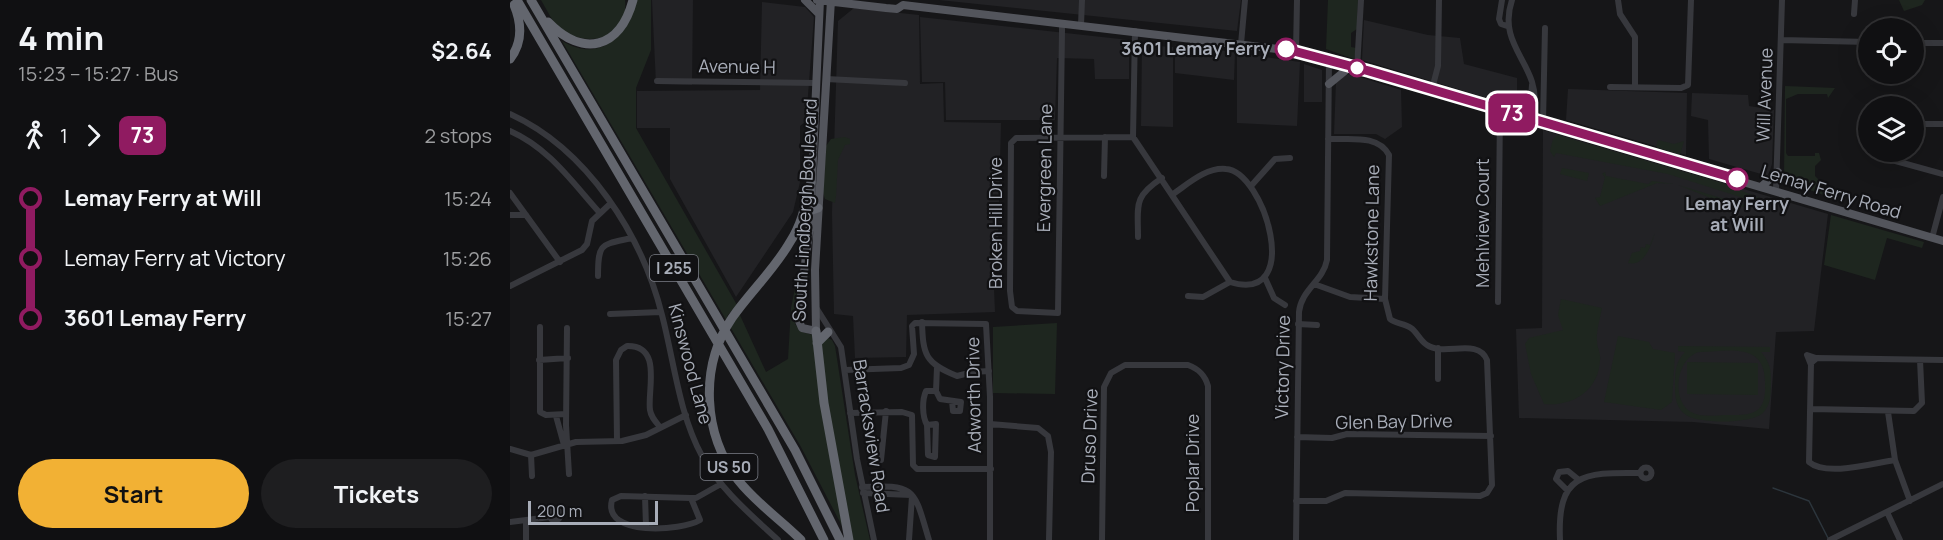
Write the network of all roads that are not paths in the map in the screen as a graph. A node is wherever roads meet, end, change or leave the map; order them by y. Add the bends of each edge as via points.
1 (515, 0) edge
2 (806, 0) edge
3 (819, 0) edge
4 (1082, 0) edge
5 (1245, 0) edge
6 (1297, 0) edge
7 (1361, 0) edge
8 (1439, 0) edge
9 (1502, 0) edge
10 (1512, 0) edge
11 (1618, 0) edge
12 (1691, 0) edge
13 (1782, 0) edge
14 (1855, 0) edge
15 (831, 1) edge
16 (532, 2) edge
17 (631, 2) edge
18 (847, 3) junction
19 (900, 3) edge
20 (819, 14) junction
21 (1854, 14) dead end
22 (830, 20) junction
23 (1062, 23) junction
24 (1081, 25) junction
25 (1507, 26) junction
26 (1545, 28) dead end
27 (1135, 31) junction
28 (1781, 40) junction
29 (1858, 42) edge
30 (1924, 43) edge
31 (1943, 43) edge
32 (1241, 44) junction
33 (1296, 51) junction
34 (510, 59) edge
35 (1329, 59) junction
36 (1354, 67) junction
37 (826, 79) junction
38 (657, 81) dead end
39 (816, 83) junction
40 (905, 83) dead end
41 (1329, 84) junction
42 (1610, 87) dead end
43 (1635, 87) junction
44 (1432, 89) junction
45 (1500, 109) junction
46 (510, 114) edge
47 (1529, 114) junction
48 (1543, 122) junction
49 (1924, 123) edge
50 (1943, 124) edge
51 (510, 131) edge
52 (1060, 137) junction
53 (1105, 137) junction
54 (1133, 137) junction
55 (1328, 139) junction
56 (1290, 158) dead end
57 (1899, 162) edge
58 (1778, 172) junction
59 (1943, 174) edge
60 (1104, 176) dead end
61 (1162, 178) junction
62 (811, 182) joint
63 (1251, 186) junction
64 (1762, 186) junction
65 (1776, 190) junction
66 (510, 193) edge
67 (1173, 194) junction
68 (1943, 197) edge
69 (611, 203) junction
70 (811, 210) junction
71 (599, 212) junction
72 (510, 215) edge
73 (526, 215) junction
74 (1138, 237) dead end
75 (632, 238) junction
76 (1932, 238) junction
77 (1943, 241) edge
78 (560, 262) junction
79 (598, 276) dead end
80 (1265, 278) junction
81 (1230, 282) junction
82 (1314, 284) junction
83 (510, 286) edge
84 (1188, 296) dead end
85 (1385, 299) junction
86 (1498, 302) dead end
87 (815, 303) junction
88 (1285, 305) dead end
89 (661, 312) junction
90 (1058, 313) joint
91 (610, 314) dead end
92 (922, 322) junction
93 (1298, 324) junction
94 (1317, 325) dead end
95 (540, 327) dead end
96 (567, 328) dead end
97 (816, 331) junction
98 (832, 335) junction
99 (817, 343) junction
100 (1438, 348) junction
101 (568, 358) junction
102 (539, 360) junction
103 (1920, 360) junction
104 (1943, 360) edge
105 (938, 367) junction
106 (845, 370) junction
107 (989, 371) junction
108 (1438, 379) dead end
109 (1208, 386) joint
110 (936, 391) junction
111 (952, 401) dead end
112 (1810, 409) junction
113 (886, 411) junction
114 (1888, 412) junction
115 (850, 413) junction
116 (566, 414) junction
117 (686, 415) junction
118 (556, 416) junction
119 (990, 424) junction
120 (927, 425) junction
121 (660, 427) junction
122 (1491, 436) junction
123 (1297, 437) junction
124 (617, 441) junction
125 (566, 445) junction
126 (510, 449) edge
127 (531, 455) junction
128 (881, 460) dead end
129 (1895, 460) junction
130 (991, 469) junction
131 (1640, 473) dead end
132 (569, 474) dead end
133 (532, 476) dead end
134 (1579, 480) junction
135 (721, 484) junction
136 (1943, 484) edge
137 (863, 490) junction
138 (1567, 490) junction
139 (912, 495) junction
140 (645, 496) junction
141 (691, 498) junction
142 (1296, 501) junction
143 (1910, 501) junction
144 (1887, 512) junction
145 (550, 518) dead end
146 (526, 521) junction
147 (510, 522) edge
148 (646, 526) junction
149 (1832, 539) edge
150 (526, 540) edge
151 (778, 540) edge
152 (801, 540) edge
153 (824, 540) edge
154 (840, 540) edge
155 (849, 540) edge
156 (874, 540) edge
157 (909, 540) edge
158 (928, 540) edge
159 (990, 540) edge
160 (1049, 540) edge
161 (1102, 540) edge
162 (1208, 540) edge
163 (1296, 540) edge
164 (1560, 540) edge
165 (1900, 540) edge

1 - 34 highway via 521,33
1 - 153 highway, I 255 via 780,450
2 - 20 main road
3 - 15 main road, Lemay Ferry Road
3 - 20 main road, South Lindbergh Boulevard / US 50
4 - 24 street
5 - 32 street
6 - 33 street
7 - 36 street
8 - 44 street via 1438,66
9 - 25 street via 1498,19
10 - 25 street
11 - 43 street via 1620,14 1635,37
12 - 43 street via 1688,85
13 - 28 street, Will Avenue
14 - 21 street
15 - 18 main road, Lemay Ferry Road
15 - 22 main road, South Lindbergh Boulevard / US 50
16 - 17 highway via 560,35 585,44 600,43 622,29
16 - 154 highway, I 255 via 795,450
18 - 19 main road, Lemay Ferry Road via 897,9
18 - 22 main road
19 - 23 main road, Lemay Ferry Road
20 - 39 main road, South Lindbergh Boulevard / US 50
22 - 37 main road, South Lindbergh Boulevard / US 50
23 - 24 main road, Lemay Ferry Road
23 - 52 street, Evergreen Lane
24 - 27 main road, Lemay Ferry Road
25 - 47 street via 1536,99
26 - 48 street
27 - 32 main road, Lemay Ferry Road
27 - 54 street
28 - 29 street
28 - 58 street, Will Avenue
30 - 31 street
32 - 33 main road, Lemay Ferry Road
33 - 35 main road, Lemay Ferry Road
35 - 36 main road, Lemay Ferry Road
35 - 41 street, Victory Drive
36 - 41 main road
36 - 44 main road, Lemay Ferry Road
37 - 40 street
37 - 70 main road, South Lindbergh Boulevard / US 50
38 - 39 street, Avenue H
39 - 62 main road, South Lindbergh Boulevard / US 50
41 - 55 street, Victory Drive
42 - 43 street
44 - 45 main road, Lemay Ferry Road
45 - 47 main road, Lemay Ferry Road
45 - 86 street, Mehlview Court
46 - 69 street, Kinswood Lane via 555,142
47 - 48 main road, Lemay Ferry Road
48 - 64 main road, Lemay Ferry Road
49 - 50 street
51 - 71 street via 552,159
52 - 53 street, Broken Hill Drive
52 - 90 street, Evergreen Lane
52 - 90 street, Broken Hill Drive via 1016,138 1011,143 1012,307 1017,311
53 - 54 street, Broken Hill Drive
53 - 60 street
54 - 61 street
55 - 82 street, Victory Drive via 1327,260
55 - 85 street, Hawkstone Lane via 1374,140 1384,145 1389,155
56 - 63 street via 1275,159
57 - 59 street
58 - 64 main road
58 - 65 street, Will Avenue
61 - 67 street
61 - 74 street via 1143,191 1138,206
62 - 70 highway, US 50
63 - 67 street via 1238,172 1219,169 1204,173
63 - 80 street via 1261,205 1271,245 1271,270
64 - 65 main road, Lemay Ferry Road
65 - 76 main road, Lemay Ferry Road
66 - 73 street
67 - 81 street
68 - 76 street
69 - 71 street
69 - 75 street, Kinswood Lane
70 - 87 main road, South Lindbergh Boulevard / US 50
70 - 97 main road, South Lindbergh Boulevard via 798,320 802,328
70 - 152 highway, US 50 via 736,313 719,341 711,368 710,409 723,456 747,490
71 - 78 street via 592,221 587,244
72 - 73 street
73 - 78 street
75 - 79 street via 601,247
75 - 89 street, Kinswood Lane
76 - 77 main road, Lemay Ferry Road
78 - 83 street
80 - 81 street via 1252,285
80 - 88 street via 1274,297
81 - 84 street via 1203,297
82 - 85 street via 1350,297
82 - 93 street, Victory Drive via 1301,301
85 - 100 street, Hawkstone Lane via 1390,319 1413,329 1427,345
87 - 97 main road, South Lindbergh Boulevard / US 50
87 - 98 street, Barracksview Road
89 - 91 street
89 - 117 street, Kinswood Lane
92 - 105 street via 926,357
92 - 106 street via 912,326 914,354 909,365
92 - 107 street, Adworth Drive via 986,324
93 - 94 street
93 - 123 street, Victory Drive
95 - 102 street
96 - 101 street
97 - 98 street
97 - 99 highway, US 50
98 - 99 highway
98 - 106 street, Barracksview Road via 841,347
99 - 155 highway, US 50
100 - 108 street
100 - 122 street via 1478,349 1485,354
101 - 102 street
101 - 116 street
102 - 118 street via 540,412
103 - 104 street
103 - 112 street via 1813,361
103 - 114 street via 1922,403 1914,411
105 - 107 street via 957,376
105 - 110 street
106 - 115 street, Barracksview Road
107 - 119 street, Adworth Drive
109 - 161 street, Druso Drive via 1202,373 1188,365 1125,365 1111,373 1104,387
109 - 162 street, Poplar Drive
110 - 111 street via 940,399
110 - 120 street via 924,394 923,415
112 - 114 street
112 - 129 street via 1809,462 1820,468 1843,468
113 - 115 street
113 - 128 street
113 - 130 street via 912,416 913,465 917,469
114 - 129 street
115 - 137 street, Barracksview Road
116 - 118 street
116 - 125 street
117 - 121 street
117 - 135 street, Kinswood Lane via 701,455
118 - 125 street
119 - 130 street, Adworth Drive
119 - 160 street via 1038,428 1048,436
120 - 120 street via 936,424 935,457 928,454
121 - 124 street via 646,435
121 - 124 street via 650,410 654,378 645,355 633,347 621,350 616,360
122 - 123 street, Glen Bay Drive
122 - 142 street via 1492,485 1480,496 1346,494 1326,501
123 - 142 street, Victory Drive
124 - 125 street
125 - 127 street
125 - 132 street
126 - 127 street
127 - 133 street
129 - 143 street
130 - 159 street, Adworth Drive
131 - 134 street via 1600,474
134 - 138 street
134 - 138 street via 1568,471 1559,472 1556,479
135 - 141 street
135 - 151 street, Kinswood Lane
136 - 143 street
137 - 139 street via 900,486
137 - 156 street, Barracksview Road
138 - 164 street via 1560,514
139 - 157 street
139 - 158 street
140 - 141 street
140 - 148 street
140 - 148 street via 621,496 612,500 610,506 620,523 628,527
141 - 148 street via 700,520 688,526
142 - 163 street, Victory Drive
143 - 144 street
144 - 149 street
144 - 165 street
145 - 146 street
146 - 147 street
146 - 150 street

